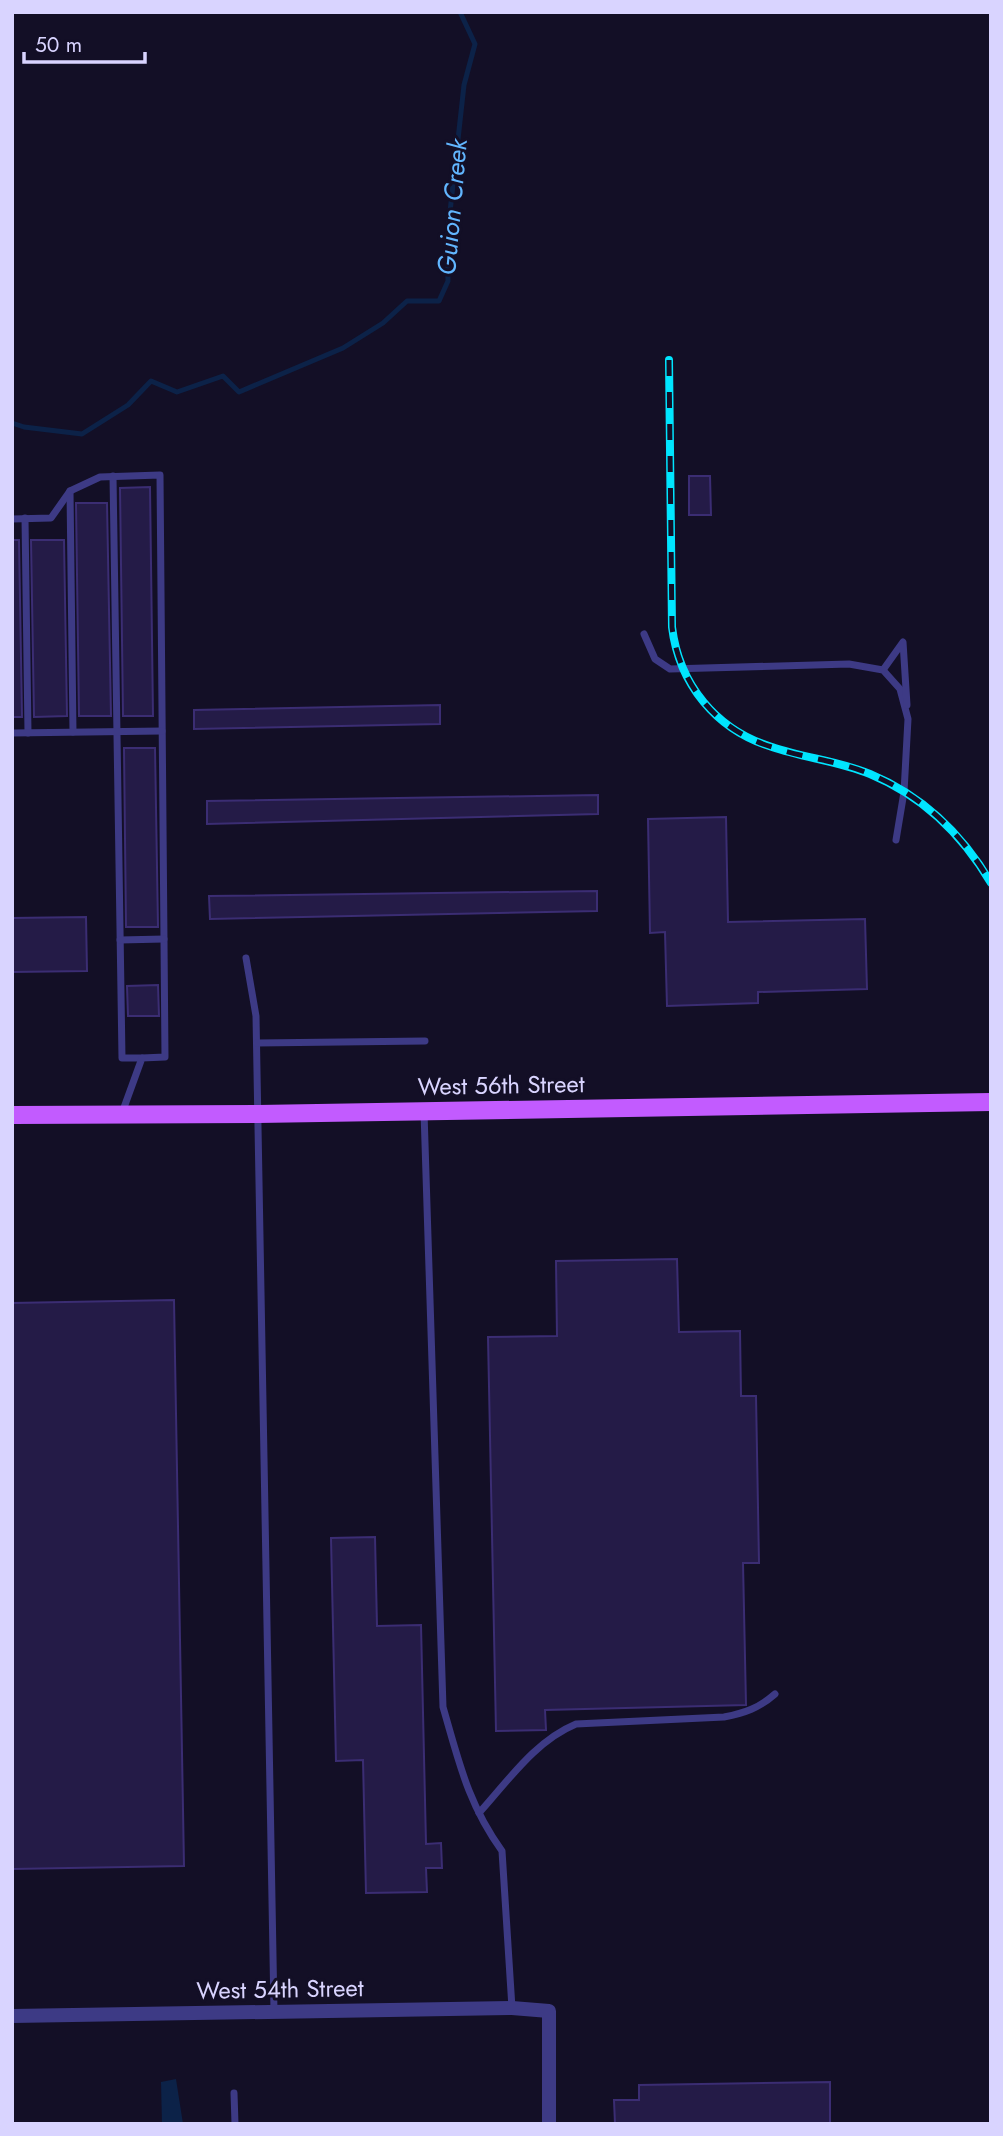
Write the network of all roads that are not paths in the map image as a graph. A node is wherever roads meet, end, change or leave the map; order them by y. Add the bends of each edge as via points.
1 (113, 476) junction
2 (69, 491) junction
3 (25, 518) junction
4 (12, 519) edge
5 (644, 634) dead end
6 (883, 670) junction
7 (908, 719) junction
8 (162, 731) junction
9 (73, 732) junction
10 (115, 732) junction
11 (12, 733) edge
12 (28, 733) junction
13 (896, 840) dead end
14 (164, 939) junction
15 (120, 940) junction
16 (246, 958) dead end
17 (425, 1041) dead end
18 (257, 1043) junction
19 (142, 1058) junction
20 (991, 1102) edge
21 (424, 1111) junction
22 (122, 1114) junction
23 (258, 1114) junction
24 (12, 1115) edge
25 (775, 1694) dead end
26 (479, 1813) junction
27 (512, 2008) junction
28 (274, 2012) junction
29 (12, 2016) edge
30 (234, 2093) dead end
31 (234, 2124) edge
32 (549, 2124) edge

1 - 2 lane
1 - 8 lane via 160,475
1 - 10 lane
2 - 3 lane via 51,518
2 - 9 lane
3 - 4 lane
3 - 12 lane
5 - 6 lane via 655,659 670,669 849,664
6 - 7 lane via 900,689
6 - 7 lane via 903,642
7 - 13 lane
8 - 10 lane
8 - 14 lane
9 - 10 lane
9 - 12 lane
10 - 15 lane
11 - 12 lane
14 - 15 lane
14 - 19 lane via 165,1057
15 - 19 lane via 122,1058
16 - 18 lane
17 - 18 lane
18 - 23 lane
19 - 22 lane
20 - 21 main road, West 56th Street
21 - 23 main road, West 56th Street
21 - 26 lane via 443,1707
22 - 23 main road, West 56th Street
22 - 24 main road, West 56th Street
23 - 28 lane
25 - 26 lane via 761,1706 724,1717 576,1724 538,1748
26 - 27 lane via 502,1851
27 - 28 street, West 54th Street
27 - 32 street, West 54th Street via 549,2011
28 - 29 street, West 54th Street
30 - 31 lane

